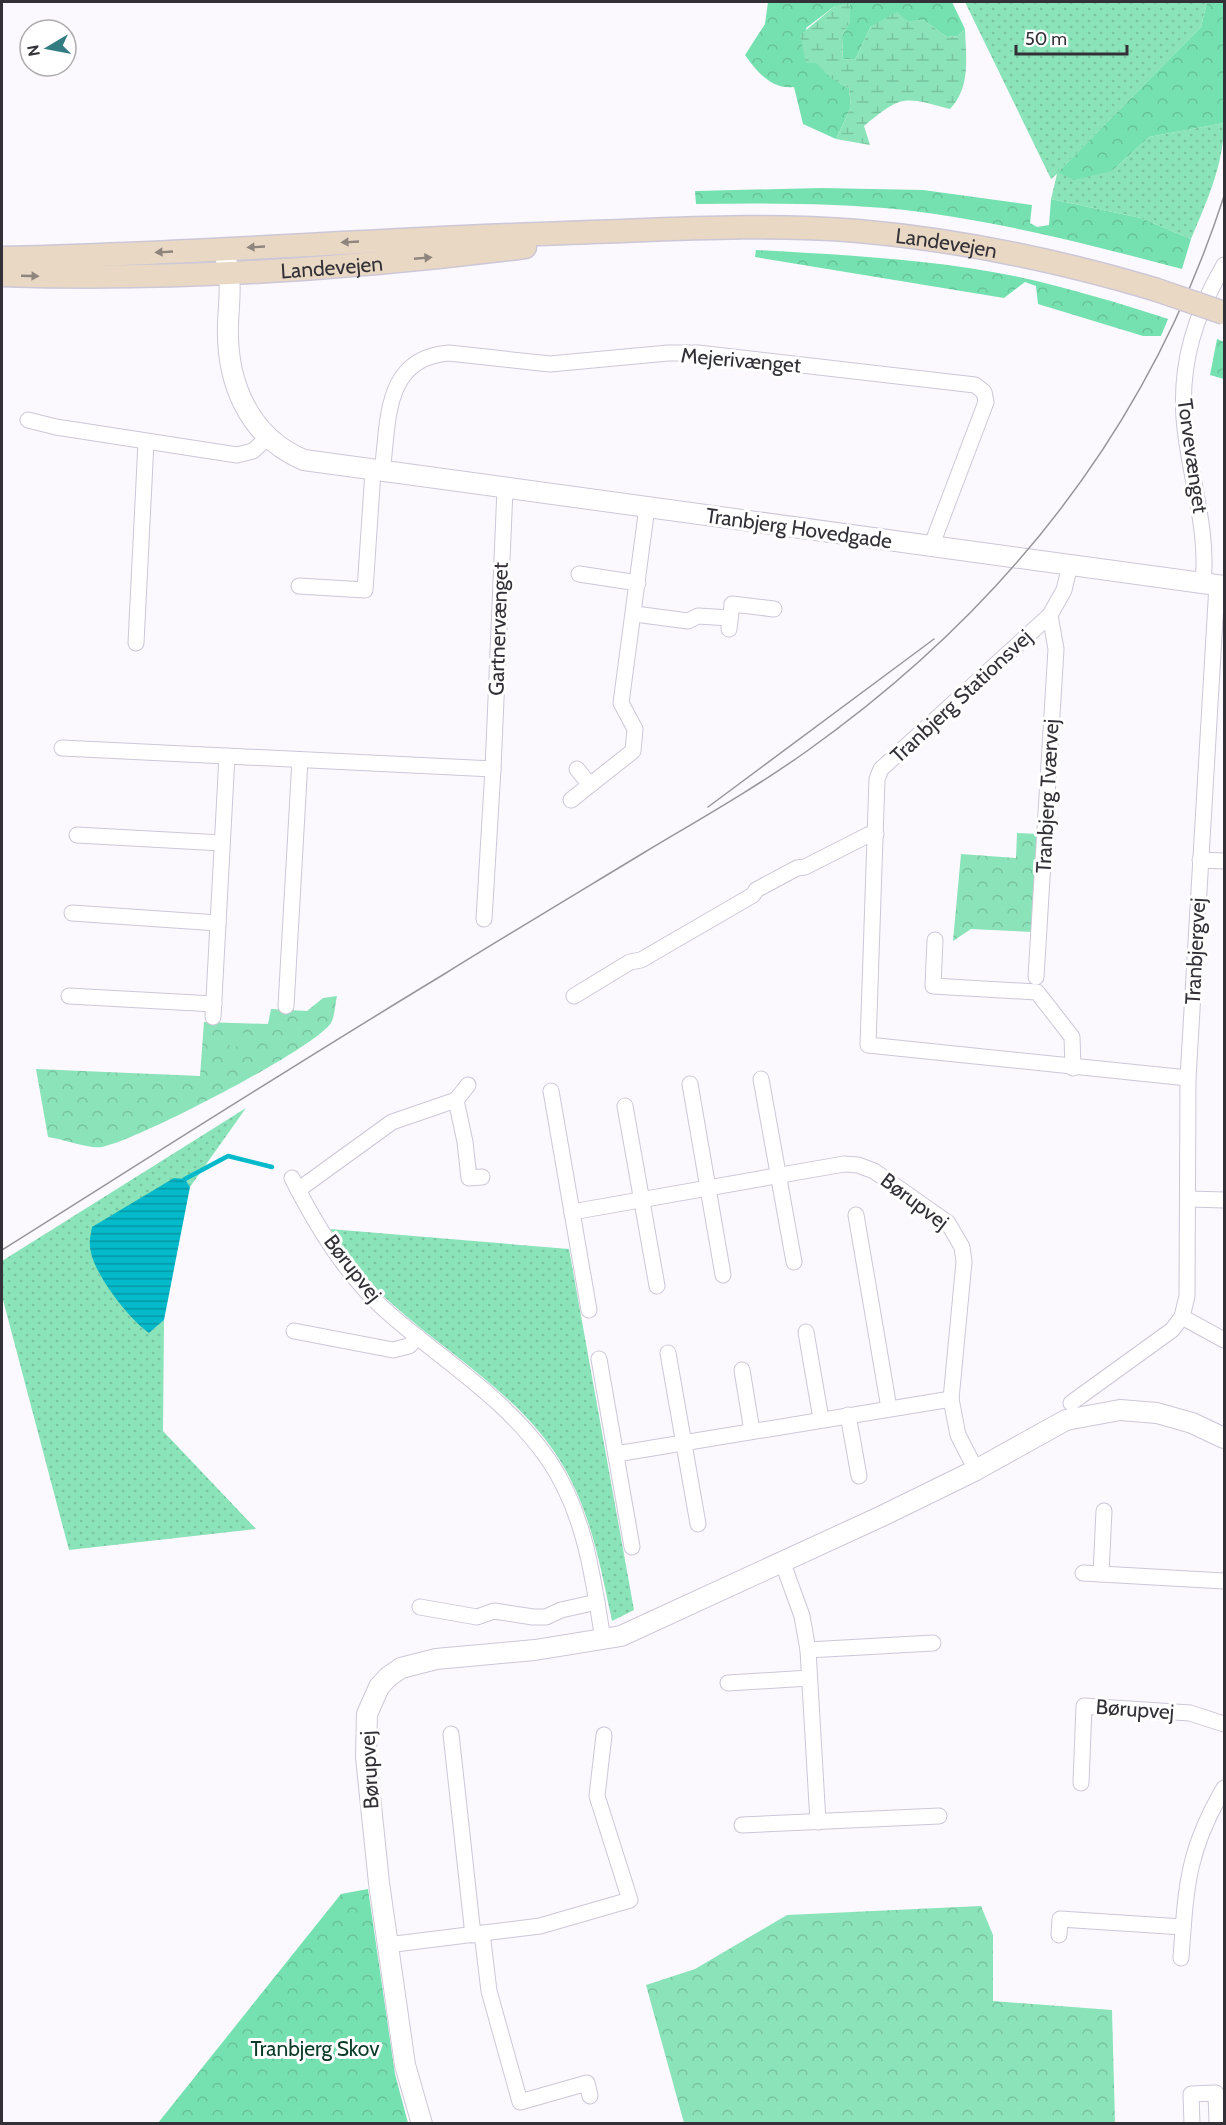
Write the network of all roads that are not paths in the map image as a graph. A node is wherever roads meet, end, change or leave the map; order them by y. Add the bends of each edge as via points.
1 (660, 230) junction
2 (223, 249) junction
3 (2, 258) edge
4 (1224, 265) edge
5 (2, 275) edge
6 (224, 275) junction
7 (1224, 313) edge
8 (28, 420) dead end
9 (268, 437) junction
10 (146, 442) junction
11 (378, 472) junction
12 (505, 489) junction
13 (647, 507) junction
14 (931, 547) junction
15 (1070, 566) junction
16 (579, 574) dead end
17 (638, 583) junction
18 (1215, 584) edge
19 (299, 586) dead end
20 (774, 609) dead end
21 (635, 614) junction
22 (1050, 615) junction
23 (136, 643) dead end
24 (62, 748) dead end
25 (227, 756) junction
26 (300, 760) junction
27 (493, 769) junction
28 (577, 769) dead end
29 (590, 785) junction
30 (571, 800) dead end
31 (876, 834) junction
32 (77, 835) dead end
33 (222, 843) junction
34 (1200, 860) junction
35 (1224, 861) edge
36 (72, 914) dead end
37 (484, 919) dead end
38 (218, 923) junction
39 (935, 940) dead end
40 (1036, 977) dead end
41 (69, 996) dead end
42 (574, 996) dead end
43 (286, 1006) dead end
44 (1074, 1068) junction
45 (1188, 1078) junction
46 (761, 1080) dead end
47 (690, 1084) dead end
48 (468, 1085) dead end
49 (551, 1091) dead end
50 (456, 1100) junction
51 (625, 1106) dead end
52 (778, 1175) junction
53 (482, 1177) dead end
54 (708, 1187) junction
55 (642, 1199) junction
56 (1189, 1199) junction
57 (1224, 1200) edge
58 (572, 1212) junction
59 (856, 1215) dead end
60 (794, 1262) dead end
61 (723, 1275) dead end
62 (657, 1286) dead end
63 (589, 1310) dead end
64 (1182, 1317) junction
65 (294, 1332) dead end
66 (806, 1332) dead end
67 (418, 1336) junction
68 (1224, 1340) edge
69 (668, 1353) dead end
70 (599, 1359) dead end
71 (741, 1370) dead end
72 (951, 1400) junction
73 (1071, 1403) dead end
74 (889, 1408) junction
75 (848, 1415) junction
76 (821, 1419) junction
77 (752, 1431) junction
78 (1224, 1438) edge
79 (684, 1443) junction
80 (616, 1454) junction
81 (976, 1470) junction
82 (859, 1476) dead end
83 (1104, 1511) dead end
84 (698, 1524) dead end
85 (632, 1546) dead end
86 (782, 1561) junction
87 (1083, 1573) dead end
88 (1101, 1574) junction
89 (1224, 1581) edge
90 (597, 1602) junction
91 (420, 1607) dead end
92 (603, 1640) junction
93 (933, 1643) dead end
94 (808, 1650) junction
95 (809, 1678) junction
96 (729, 1683) dead end
97 (1224, 1724) edge
98 (451, 1734) dead end
99 (604, 1735) dead end
100 (1081, 1783) dead end
101 (1224, 1788) edge
102 (1220, 1807) edge
103 (939, 1816) dead end
104 (818, 1822) junction
105 (742, 1825) dead end
106 (1183, 1927) junction
107 (477, 1934) junction
108 (1059, 1935) dead end
109 (387, 1945) junction
110 (1181, 1958) dead end
111 (590, 2096) dead end
112 (422, 2124) edge
113 (1192, 2124) edge
114 (1217, 2124) edge

1 -> 2 main road, Landevejen
6 -> 1 main road, Landevejen via 480,253
1 - 7 main road, Landevejen, bridge via 792,228 916,237 1040,258 1155,289
2 -> 3 main road, Landevejen
2 - 6 street, Tranbjerg Hovedgade
4 - 18 street, Torvevænget via 1194,326 1184,390 1184,420
5 -> 6 main road, Landevejen
6 - 9 street, Tranbjerg Hovedgade via 218,296 228,324 231,368 239,397
8 - 10 street
9 - 10 street via 247,455
9 - 11 street, Tranbjerg Hovedgade via 285,451 304,459
10 - 23 street
11 - 12 street, Tranbjerg Hovedgade
11 - 14 street, Mejerivænget via 394,389 410,366 435,354 449,352 550,364 698,353 975,385 984,392 986,402
11 - 19 street via 365,590
12 - 13 street, Tranbjerg Hovedgade
12 - 27 street, Gartnervænget
13 - 14 street, Tranbjerg Hovedgade
13 - 17 street
14 - 15 street, Tranbjerg Hovedgade
15 - 18 street, Tranbjerg Hovedgade
15 - 22 street, Tranbjerg Stationsvej via 1064,590
16 - 17 street
17 - 21 street
18 - 34 street, Tranbjergvej
20 - 21 street via 732,604 730,623 698,615 688,621
21 - 29 street via 621,703 635,729 633,751
22 - 31 street, Tranbjerg Stationsvej via 881,769
22 - 40 street, Tranbjerg Tværvej via 1056,649
24 - 25 street
25 - 26 street
25 - 33 street
26 - 27 street
26 - 43 street
27 - 37 street, Gartnervænget
28 - 29 street
29 - 30 street
31 - 42 street via 756,890
31 - 44 street, Tranbjerg Stationsvej via 868,1045
32 - 33 street
33 - 38 street
34 - 35 street
34 - 45 street, Tranbjergvej
36 - 38 street
38 - 41 street via 214,1011
39 - 44 street via 933,986 1037,992 1072,1037
44 - 45 street, Tranbjerg Stationsvej
45 - 56 street, Tranbjergvej
46 - 52 street
47 - 54 street
48 - 50 street
49 - 58 street
50 - 53 street via 469,1178
50 - 67 street, Børupvej via 392,1122 295,1184 360,1284
51 - 55 street
52 - 54 street, Børupvej
52 - 60 street
52 - 72 street, Børupvej via 858,1165 874,1171 948,1223 956,1233 964,1262
54 - 55 street, Børupvej
54 - 61 street
55 - 58 street, Børupvej
55 - 62 street
56 - 57 street
56 - 64 street, Tranbjergvej via 1187,1296
58 - 63 street
59 - 74 street
64 - 68 street
64 - 73 street via 1172,1330
65 - 67 street via 393,1350 409,1346
66 - 76 street
67 - 90 street, Børupvej via 502,1405 548,1460 585,1539
69 - 79 street
70 - 80 street
71 - 77 street
72 - 74 street
72 - 81 street, Børupvej via 958,1435
74 - 75 street
75 - 76 street
75 - 82 street
76 - 77 street
77 - 79 street
78 - 81 street, Børupvej via 1157,1413 1120,1410 1066,1420
79 - 80 street
79 - 84 street
80 - 85 street
81 - 86 street, Børupvej
83 - 88 street
86 - 92 street, Børupvej via 638,1628
86 - 94 street via 802,1616
87 - 88 street
88 - 89 street
90 - 91 street via 546,1617 494,1611 477,1617
90 - 92 street, Børupvej
92 - 109 street, Børupvej via 427,1661 401,1668 379,1687 367,1714 366,1757
93 - 94 street
94 - 95 street
95 - 96 street
95 - 104 street
97 - 100 street, Børupvej via 1190,1713 1084,1706
98 - 107 street
99 - 107 street via 597,1796 630,1900 540,1926
101 - 102 street
102 - 106 street via 1190,1862
103 - 104 street
104 - 105 street
106 - 108 street via 1060,1919
106 - 110 street
107 - 109 street
107 - 111 street via 519,2102 586,2083
109 - 112 street, Børupvej via 405,2065
113 - 114 street via 1191,2094 1216,2093

